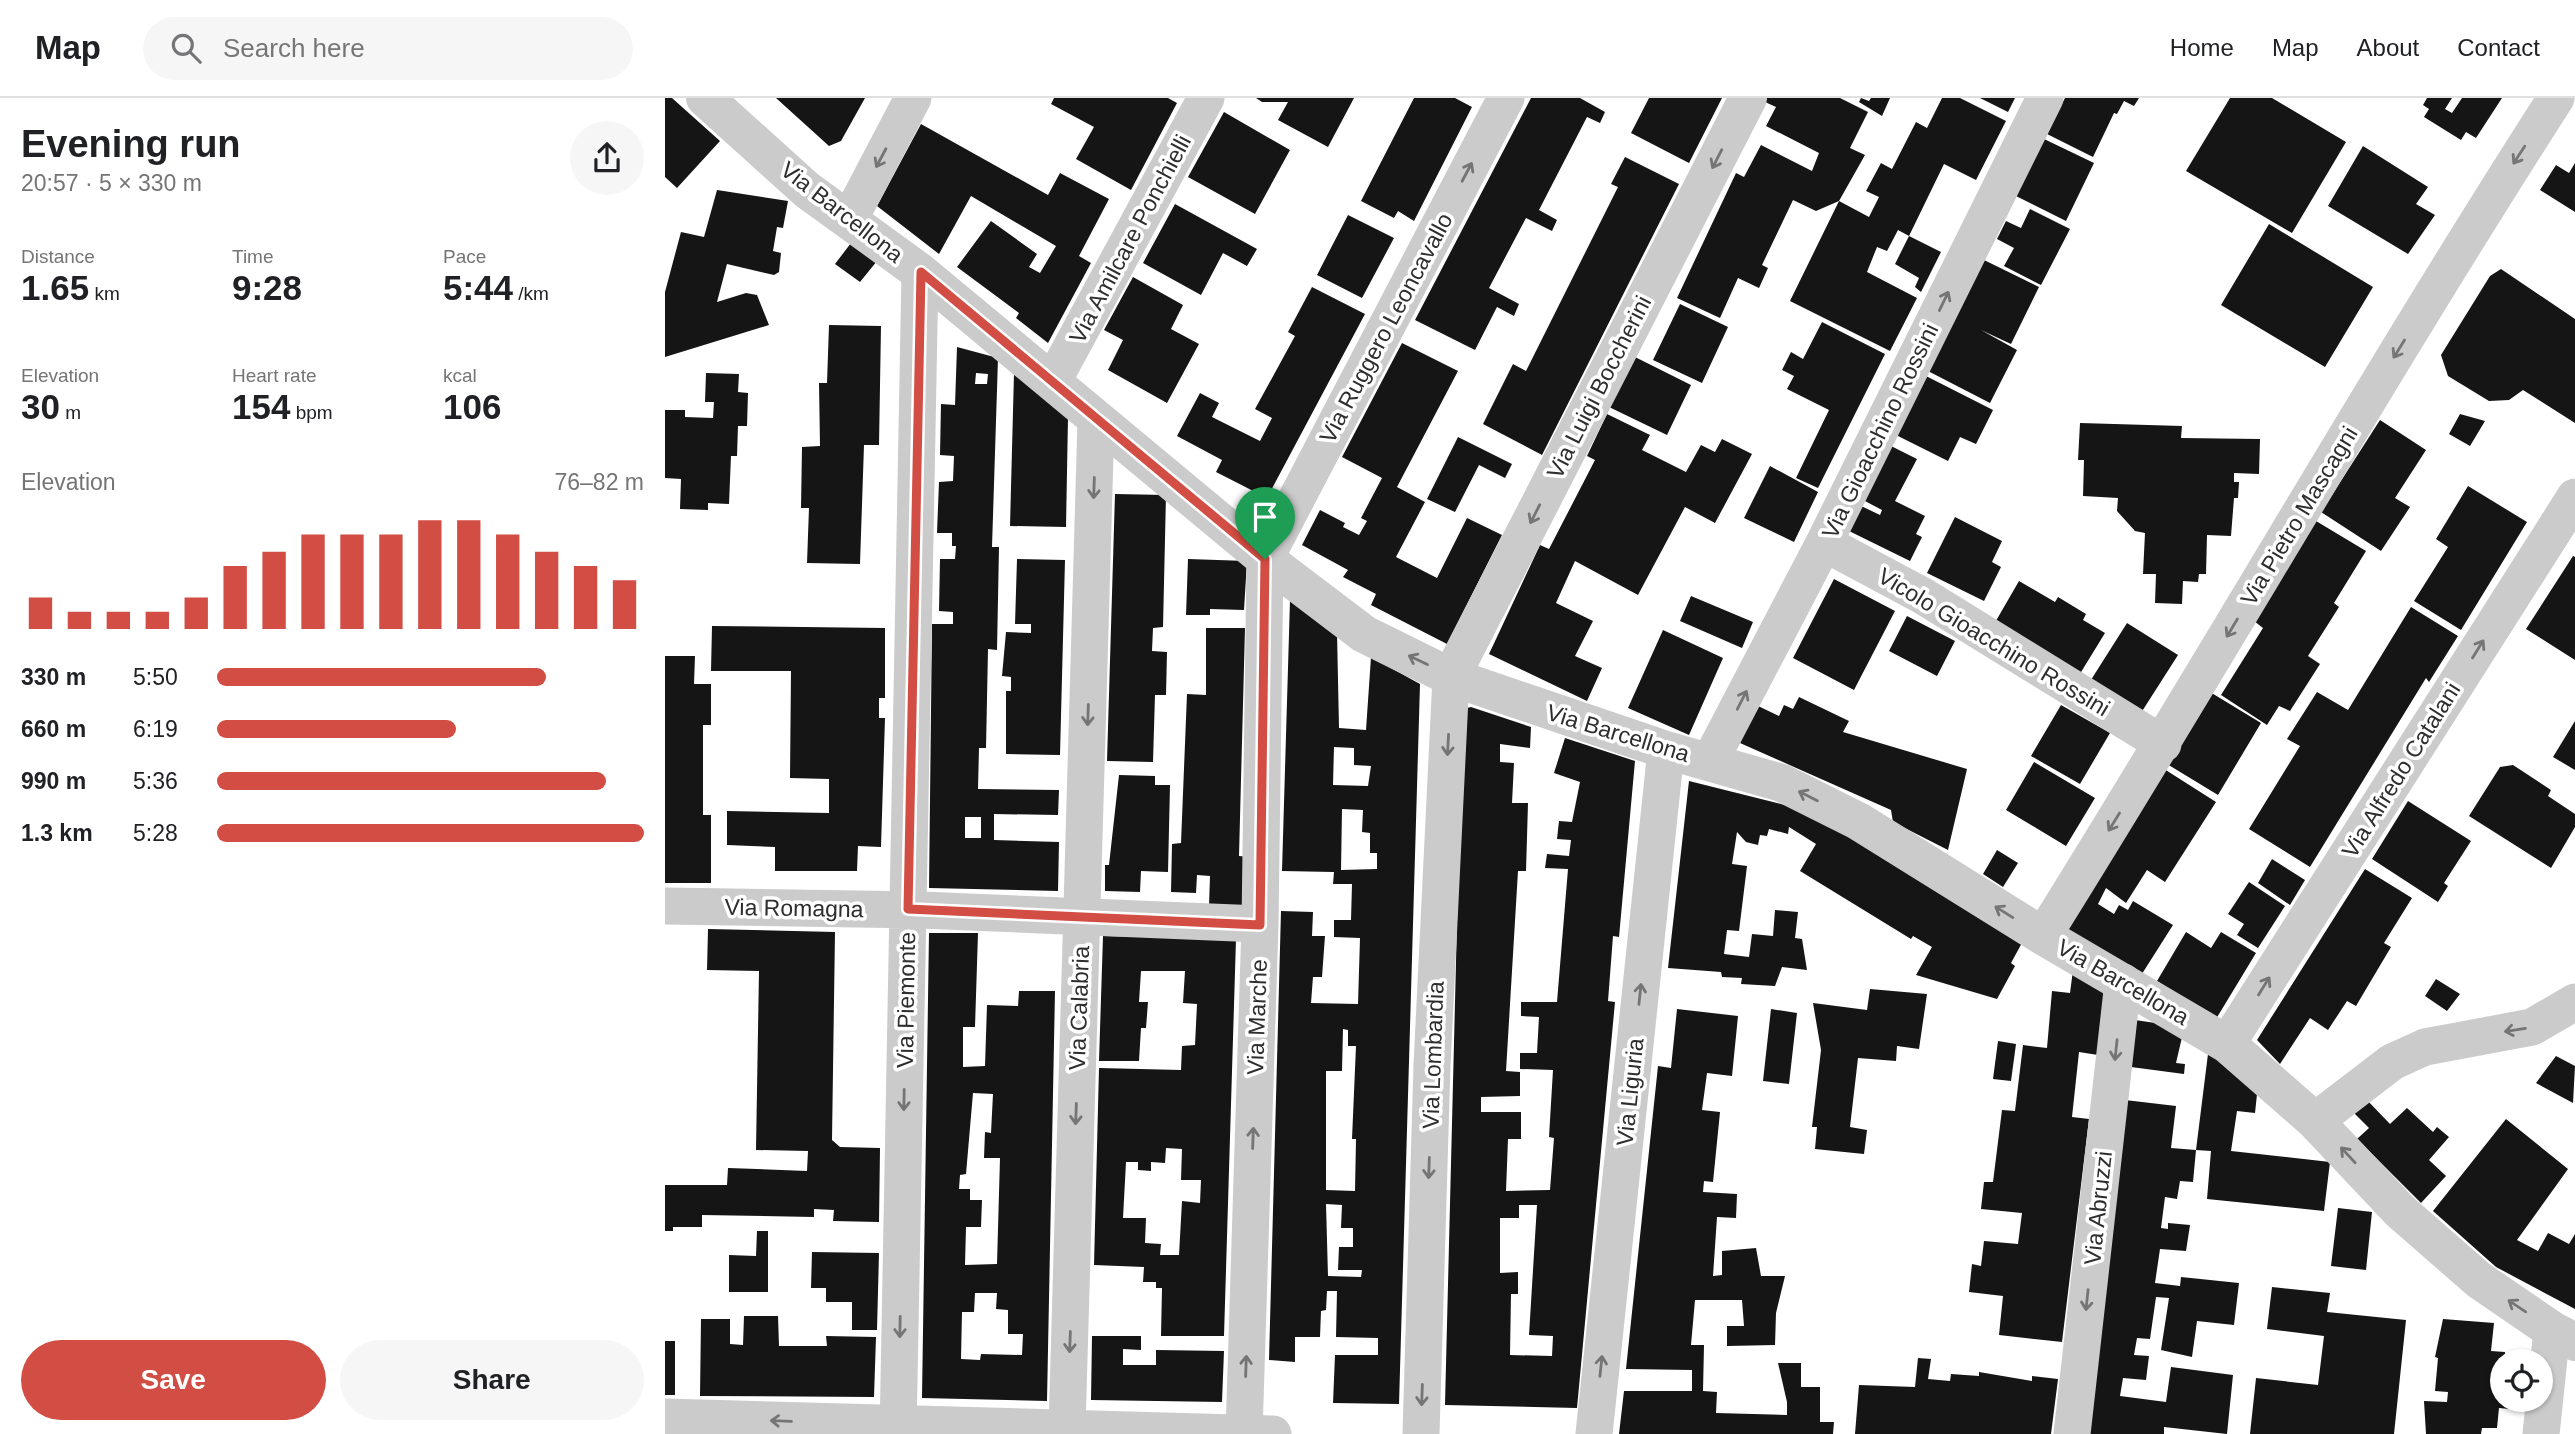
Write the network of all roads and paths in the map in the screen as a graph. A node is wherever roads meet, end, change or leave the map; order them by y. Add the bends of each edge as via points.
1 (705, 98) edge
2 (913, 98) edge
3 (1206, 98) edge
4 (1506, 98) edge
5 (1748, 98) edge
6 (2045, 98) edge
7 (2556, 98) edge
8 (849, 220) junction
9 (921, 272) junction
10 (1053, 380) junction
11 (1096, 420) junction
12 (2575, 497) edge
13 (1824, 543) junction
14 (1265, 559) junction
15 (1451, 677) junction
16 (2163, 744) junction
17 (1666, 750) junction
18 (1710, 761) junction
19 (665, 906) edge
20 (908, 909) junction
21 (1082, 917) junction
22 (1260, 925) junction
23 (2043, 936) junction
24 (2123, 982) junction
25 (2575, 1002) edge
26 (2227, 1044) junction
27 (2315, 1121) junction
28 (2564, 1336) edge
29 (681, 1423) edge
30 (898, 1429) edge
31 (1067, 1429) junction
32 (1244, 1434) edge
33 (1273, 1434) edge
34 (1421, 1434) edge
35 (1594, 1434) edge
36 (2072, 1434) edge
37 (2541, 1434) edge

1 - 8 street, Via Barcellona via 807,190
2 -> 8 street
3 - 10 street, Via Amilcare Ponchielli
14 -> 4 street, Via Ruggero Leoncavallo
5 -> 15 street, Via Luigi Boccherini
13 -> 6 street, Via Gioacchino Rossini
7 -> 16 street, Via Pietro Mascagni via 2373,391
8 - 9 street, Via Barcellona
9 - 10 street, Via Barcellona
9 - 20 street, Via Piemonte
10 - 11 street, Via Barcellona
11 - 14 street, Via Barcellona
11 -> 21 street, Via Calabria
26 -> 12 street, Via Alfredo Catalani
13 - 16 street, Vicolo Gioacchino Rossini via 1923,596
18 -> 13 street, Via Gioacchino Rossini
15 -> 14 street, Via Barcellona via 1364,634
14 - 22 street, Via Marche
15 - 17 street, Via Barcellona
15 -> 34 street, Via Lombardia via 1432,1065
16 -> 23 street, Via Pietro Mascagni
17 - 18 street, Via Barcellona
35 -> 17 street, Via Liguria
23 -> 18 street, Via Barcellona via 1857,821 1782,783
19 - 20 street, Via Romagna
20 - 21 street, Via Romagna
20 -> 30 street, Via Piemonte
21 - 22 street, Via Romagna
21 -> 31 street, Via Calabria
32 -> 22 street, Via Marche
23 - 24 street, Via Barcellona
24 - 26 street, Via Barcellona
24 -> 36 street, Via Abruzzi
25 -> 27 street via 2532,1027 2461,1038 2403,1057
26 - 27 street, Via Barcellona
28 -> 27 street, Via Barcellona via 2479,1280 2400,1211
28 - 37 street, Via Barcellona
30 -> 29 street
30 - 31 street
31 - 32 street
32 - 33 street

